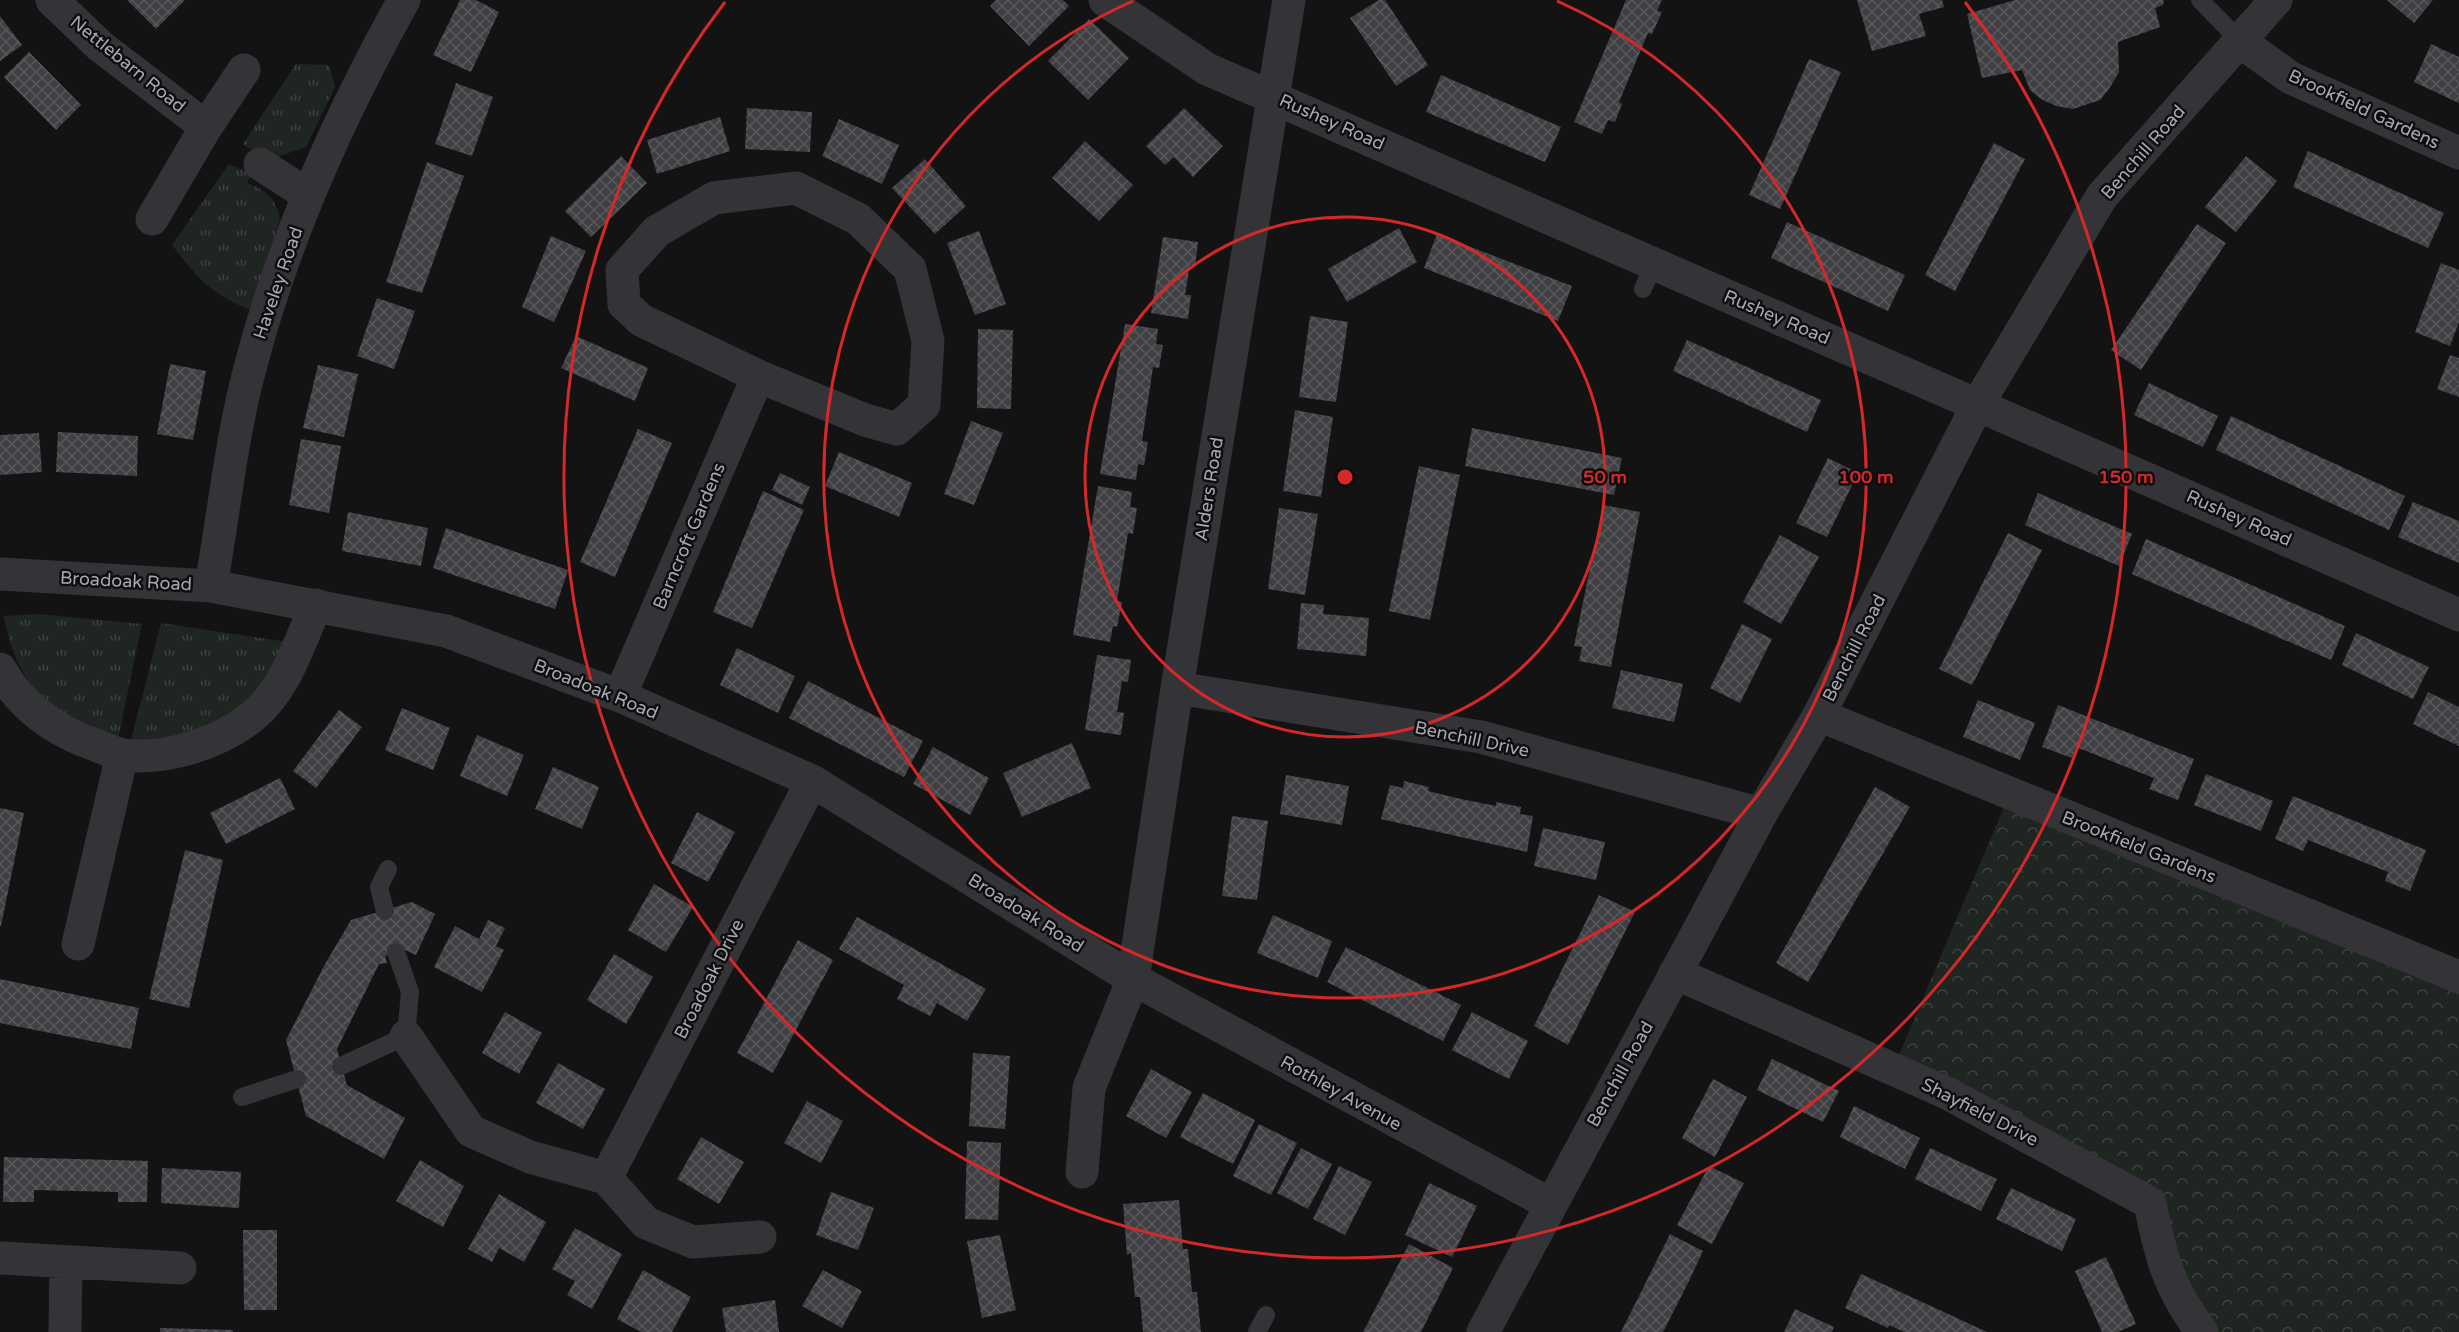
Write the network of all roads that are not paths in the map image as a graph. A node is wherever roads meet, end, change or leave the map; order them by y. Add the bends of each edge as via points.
1 (52, 0) edge
2 (404, 0) edge
3 (1105, 0) edge
4 (1289, 0) edge
5 (2200, 0) edge
6 (2276, 0) edge
7 (2241, 42) junction
8 (244, 70) dead end
9 (1273, 97) junction
10 (206, 127) junction
11 (2459, 153) edge
12 (260, 164) dead end
13 (308, 195) junction
14 (152, 219) dead end
15 (758, 376) junction
16 (1978, 404) junction
17 (0, 574) edge
18 (211, 586) junction
19 (316, 605) junction
20 (2459, 615) edge
21 (0, 669) edge
22 (1178, 688) junction
23 (620, 696) junction
24 (1820, 715) junction
25 (122, 755) junction
26 (812, 781) junction
27 (1761, 814) junction
28 (388, 869) dead end
29 (385, 911) dead end
30 (78, 944) dead end
31 (396, 952) dead end
32 (1675, 973) junction
33 (2459, 977) edge
34 (1133, 979) junction
35 (406, 1036) junction
36 (341, 1065) dead end
37 (297, 1079) dead end
38 (242, 1097) dead end
39 (1082, 1172) dead end
40 (606, 1178) junction
41 (1550, 1204) junction
42 (760, 1237) dead end
43 (0, 1258) edge
44 (66, 1262) junction
45 (180, 1269) dead end
46 (1266, 1315) dead end
47 (66, 1332) edge
48 (1257, 1332) edge
49 (1483, 1332) edge
50 (2202, 1332) edge

1 - 10 street, Nettlebarn Road via 100,46
2 - 13 street, Haveley Road
3 - 9 street, Rushey Road via 1207,69
4 - 9 street, Alders Road
5 - 7 lane
6 - 7 street, Benchill Road
7 - 11 street, Brookfield Gardens via 2291,78
7 - 16 street, Benchill Road via 2102,195
8 - 10 street
9 - 16 street, Rushey Road via 1649,276
9 - 22 street, Alders Road
10 - 14 street
12 - 13 street
13 - 18 street, Haveley Road via 247,379
15 - 15 street via 897,429 924,405 928,341 910,269 858,219 796,188 714,198 657,231 622,270 624,304 640,320
15 - 23 street, Barncroft Gardens
16 - 20 street, Rushey Road
16 - 24 street, Benchill Road
17 - 18 street, Broadoak Road
18 - 19 street, Broadoak Road
19 - 23 street, Broadoak Road via 446,631
19 - 25 street via 278,691 254,716 201,744 156,756
21 - 25 street via 9,685 39,717 73,738
22 - 27 street, Benchill Drive via 1481,737
22 - 34 street, Alders Road
23 - 26 street, Broadoak Road
24 - 27 street, Benchill Road
24 - 33 street, Brookfield Gardens
25 - 30 street
26 - 34 street, Broadoak Road
26 - 40 street, Broadoak Drive
27 - 32 street, Benchill Road
28 - 29 lane via 379,887
31 - 35 lane via 410,992
32 - 41 street, Benchill Road
32 - 50 street, Shayfield Drive via 1947,1093 2150,1203 2160,1254 2182,1305
34 - 39 street, Alders Road via 1089,1088
34 - 41 street, Rothley Avenue
35 - 36 lane
35 - 40 street via 471,1131 530,1157
37 - 38 lane
40 - 42 street via 646,1223 693,1242
41 - 49 street, Benchill Road
43 - 44 street
44 - 45 street
44 - 47 street
46 - 48 lane

